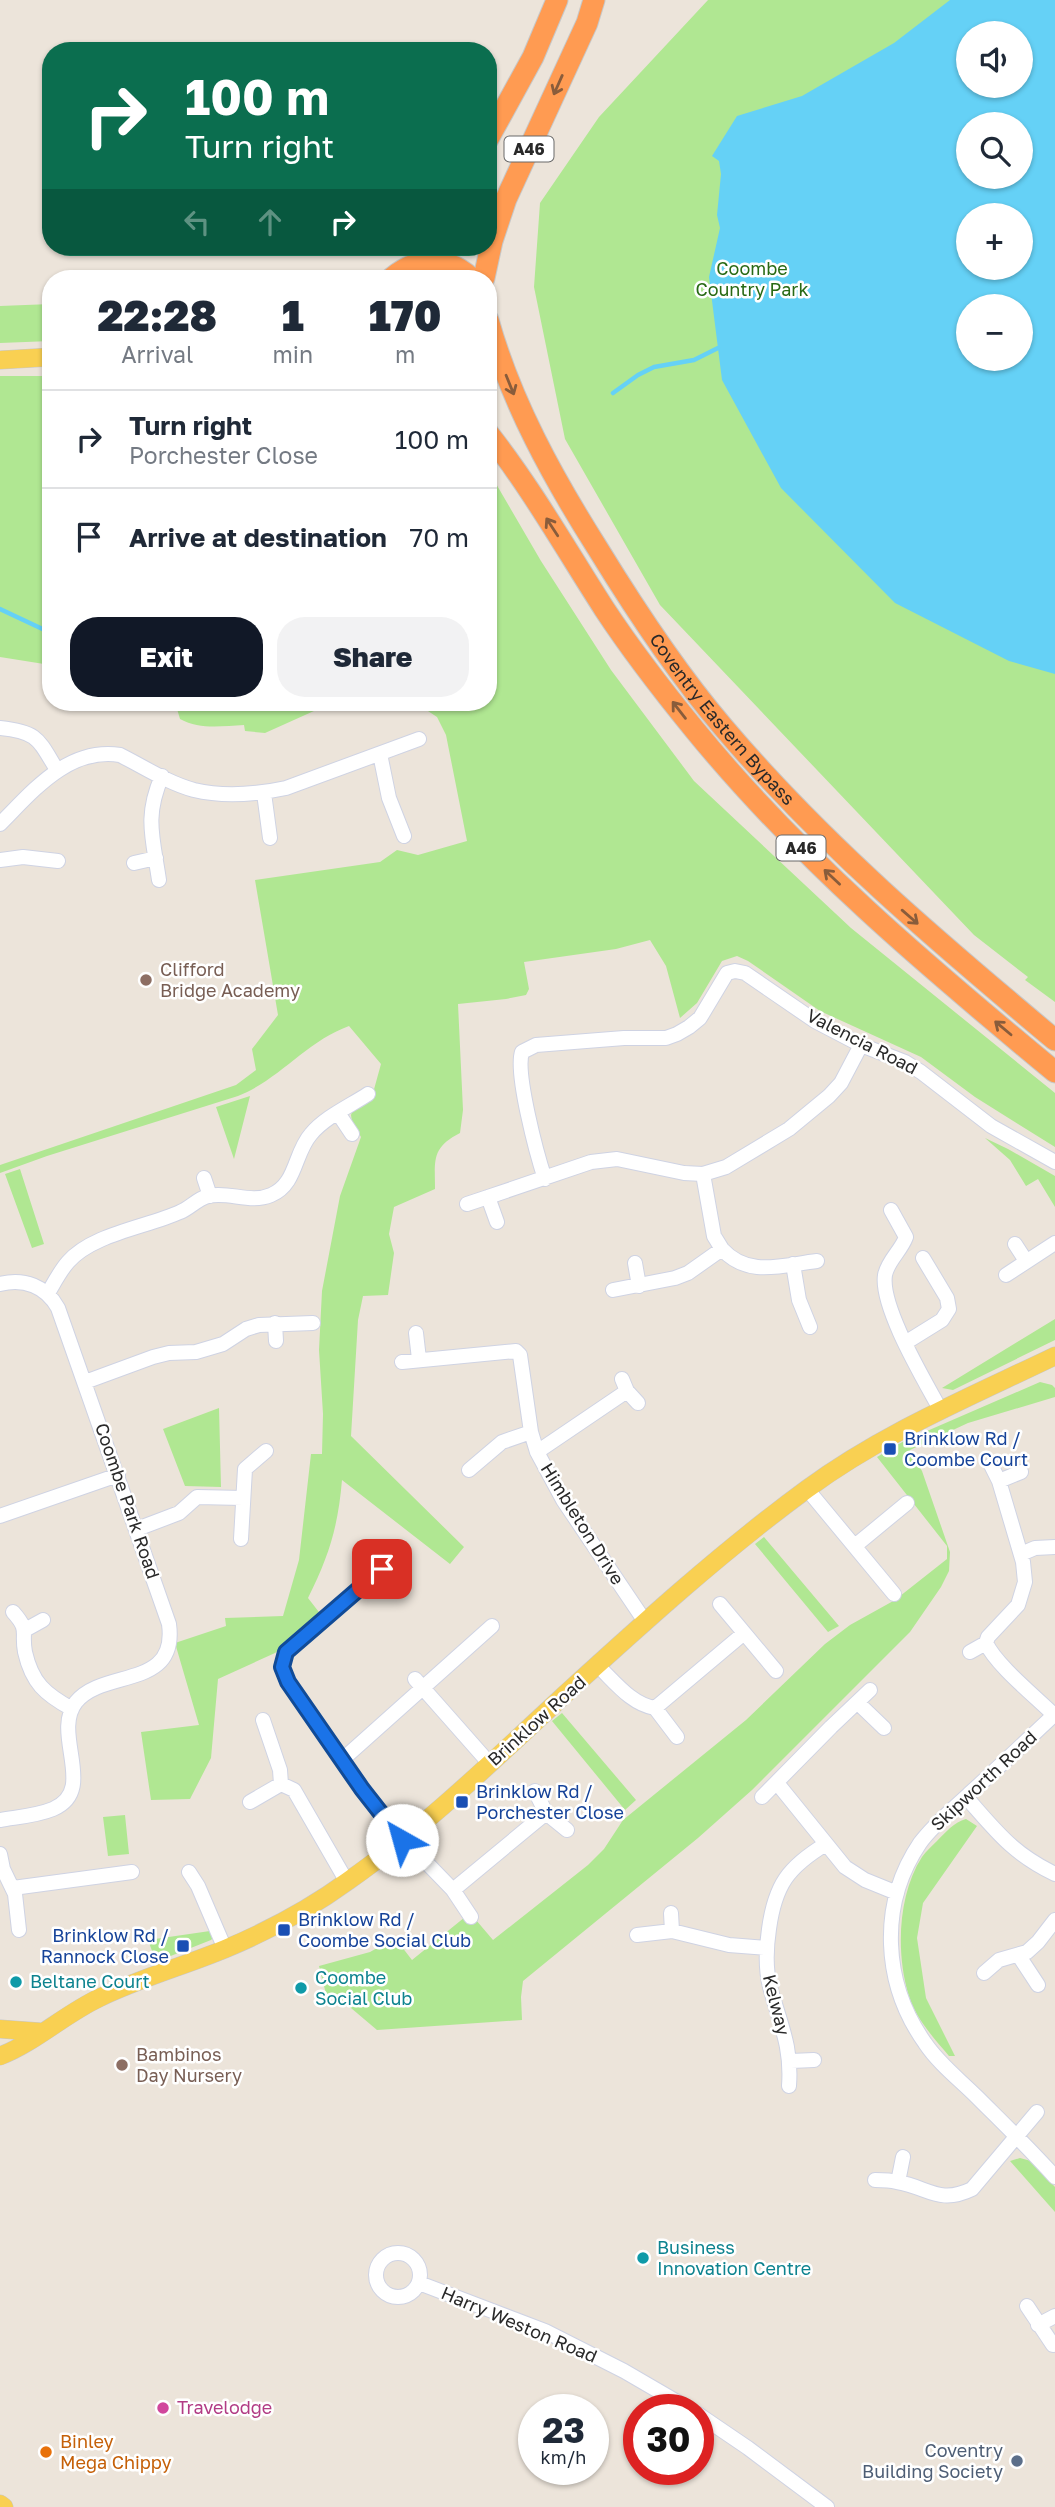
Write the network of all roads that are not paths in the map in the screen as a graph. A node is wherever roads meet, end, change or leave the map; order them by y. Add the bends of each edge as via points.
1 (557, 0) edge
2 (594, 0) edge
3 (497, 123) edge
4 (497, 226) edge
5 (412, 256) edge
6 (401, 270) edge
7 (405, 270) edge
8 (459, 270) edge
9 (497, 346) edge
10 (42, 358) edge
11 (0, 360) edge
12 (497, 446) edge
13 (0, 728) edge
14 (419, 739) dead end
15 (380, 754) junction
16 (57, 770) junction
17 (162, 776) junction
18 (264, 793) junction
19 (0, 824) edge
20 (404, 836) dead end
21 (270, 838) dead end
22 (156, 858) junction
23 (0, 860) edge
24 (58, 861) dead end
25 (134, 863) dead end
26 (159, 880) dead end
27 (1055, 1040) edge
28 (861, 1045) junction
29 (1055, 1072) edge
30 (368, 1094) dead end
31 (338, 1113) junction
32 (352, 1134) dead end
33 (1055, 1162) edge
34 (703, 1174) junction
35 (204, 1178) dead end
36 (545, 1179) junction
37 (210, 1196) junction
38 (488, 1197) junction
39 (467, 1204) dead end
40 (891, 1210) dead end
41 (497, 1222) dead end
42 (1055, 1243) edge
43 (1015, 1244) dead end
44 (722, 1250) junction
45 (923, 1258) dead end
46 (817, 1261) dead end
47 (1026, 1261) junction
48 (635, 1263) dead end
49 (793, 1264) junction
50 (1006, 1275) dead end
51 (0, 1283) edge
52 (639, 1286) junction
53 (613, 1290) dead end
54 (48, 1293) junction
55 (313, 1323) dead end
56 (275, 1324) junction
57 (810, 1327) dead end
58 (416, 1333) dead end
59 (276, 1341) dead end
60 (905, 1343) junction
61 (1055, 1356) edge
62 (419, 1359) junction
63 (402, 1362) dead end
64 (85, 1382) junction
65 (638, 1402) dead end
66 (941, 1411) junction
67 (530, 1432) junction
68 (265, 1451) dead end
69 (537, 1452) junction
70 (991, 1465) dead end
71 (469, 1469) dead end
72 (1021, 1472) dead end
73 (118, 1475) junction
74 (999, 1481) junction
75 (807, 1489) junction
76 (243, 1498) junction
77 (907, 1503) dead end
78 (0, 1516) edge
79 (137, 1529) junction
80 (241, 1539) dead end
81 (856, 1545) junction
82 (1055, 1547) edge
83 (401, 1553) dead end
84 (1021, 1553) junction
85 (894, 1594) dead end
86 (720, 1604) dead end
87 (13, 1612) dead end
88 (43, 1620) dead end
89 (646, 1623) junction
90 (492, 1626) dead end
91 (25, 1630) junction
92 (743, 1634) junction
93 (986, 1643) junction
94 (970, 1652) dead end
95 (597, 1665) junction
96 (776, 1671) dead end
97 (419, 1683) junction
98 (870, 1690) dead end
99 (858, 1703) junction
100 (655, 1708) junction
101 (72, 1709) junction
102 (1055, 1714) edge
103 (263, 1720) dead end
104 (884, 1728) dead end
105 (677, 1737) dead end
106 (342, 1760) junction
107 (490, 1764) junction
108 (778, 1783) junction
109 (281, 1784) junction
110 (535, 1791) dead end
111 (762, 1797) dead end
112 (967, 1797) junction
113 (250, 1802) dead end
114 (547, 1813) junction
115 (0, 1819) edge
116 (567, 1830) dead end
117 (402, 1840) junction
118 (825, 1844) junction
119 (0, 1854) edge
120 (132, 1872) dead end
121 (189, 1872) dead end
122 (1055, 1874) edge
123 (347, 1882) junction
124 (13, 1888) junction
125 (453, 1890) junction
126 (897, 1893) junction
127 (671, 1913) dead end
128 (471, 1917) dead end
129 (1055, 1920) edge
130 (19, 1930) dead end
131 (672, 1931) junction
132 (637, 1936) dead end
133 (766, 1948) junction
134 (225, 1949) junction
135 (1019, 1956) junction
136 (984, 1973) dead end
137 (1038, 1985) dead end
138 (0, 2029) edge
139 (41, 2032) junction
140 (0, 2056) edge
141 (814, 2060) dead end
142 (791, 2061) junction
143 (789, 2086) dead end
144 (1037, 2112) dead end
145 (1016, 2137) junction
146 (903, 2157) dead end
147 (1055, 2177) edge
148 (875, 2180) dead end
149 (898, 2182) junction
150 (419, 2283) dead end
151 (1027, 2305) dead end
152 (1055, 2316) edge
153 (1038, 2325) junction
154 (1053, 2346) dead end
155 (664, 2394) edge
156 (714, 2425) edge
157 (827, 2507) edge

1 - 3 highway, A46
2 -> 4 highway, A46
5 - 6 highway
7 - 8 highway via 436,261
9 -> 27 highway, Coventry Eastern Bypass / A46 via 513,393 582,524 640,616 722,726 851,863
10 - 11 main road
29 -> 12 highway, Coventry Eastern Bypass / A46 via 897,938 807,854 733,775 607,613
13 - 16 street via 27,732 39,740
14 - 15 street
15 - 18 street
15 - 20 street via 389,798
16 - 17 street via 108,753
16 - 19 street
17 - 18 street via 193,789
17 - 22 street via 152,798 150,822
18 - 21 street
22 - 25 street
22 - 26 street
23 - 24 street
28 - 33 street, Valencia Road via 905,1062 991,1126
28 - 34 street via 841,1083 789,1129 726,1167
28 - 36 street, Valencia Road via 735,971 727,973 700,1018 677,1034 528,1048 522,1052 520,1067
30 - 31 street
31 - 32 street
31 - 37 street via 312,1133 291,1176 272,1195 256,1200
34 - 36 street via 617,1159 591,1162
34 - 44 street via 714,1236
35 - 37 street
36 - 38 street
37 - 54 street via 183,1212 95,1242 68,1262
38 - 39 street
38 - 41 street
40 - 60 street via 906,1237 884,1277
42 - 47 street
43 - 47 street
44 - 49 street via 744,1266
44 - 52 street via 688,1273
45 - 60 street via 949,1309 942,1320
46 - 49 street
47 - 50 street
48 - 52 street
49 - 57 street via 799,1300
51 - 54 street via 24,1282
52 - 53 street
54 - 64 street, Coombe Park Road
55 - 56 street
56 - 59 street
56 - 64 street via 246,1329 223,1344 161,1355
58 - 62 street
60 - 66 street
61 - 66 main road, Brinklow Road
62 - 63 street, Himbleton Drive
62 - 67 street, Himbleton Drive via 516,1351
64 - 73 street, Coombe Park Road
65 - 69 street via 624,1385
66 - 75 main road, Brinklow Road via 865,1450
67 - 69 street, Himbleton Drive
67 - 71 street via 502,1442
68 - 76 street via 245,1469
69 - 89 street, Himbleton Drive via 563,1500
70 - 74 street
72 - 74 street
73 - 78 street
73 - 79 street, Coombe Park Road
74 - 84 street
75 - 81 street
75 - 89 main road, Brinklow Road
76 - 79 street via 197,1497 179,1513
76 - 80 street
77 - 81 street
79 - 101 street, Coombe Park Road via 169,1624 166,1653 145,1673 90,1690
81 - 85 street
82 - 84 street
83 - 106 street via 286,1652 282,1667 288,1682
84 - 93 street via 1023,1594
86 - 92 street
87 - 91 street
88 - 91 street
89 - 95 main road, Brinklow Road
90 - 97 street
91 - 101 street via 25,1651 38,1685
92 - 96 street
92 - 100 street
93 - 94 street
93 - 102 street
95 - 100 street via 633,1700
95 - 107 main road, Brinklow Road
97 - 106 street
97 - 107 street
98 - 99 street
99 - 104 street
99 - 108 street
100 - 105 street
101 - 115 street via 66,1731 74,1779 71,1791 56,1808
102 - 112 street, Skipworth Road
103 - 109 street
106 - 117 street
107 - 117 main road, Brinklow Road
108 - 111 street
108 - 118 street
109 - 113 street
109 - 123 street via 293,1790
110 - 114 street
112 - 122 street via 1005,1842
112 - 126 street, Skipworth Road via 920,1844
114 - 116 street
114 - 125 street
117 - 123 main road, Brinklow Road
117 - 125 street
118 - 126 street via 854,1875
118 - 133 street, Kelway via 796,1864 783,1881
119 - 124 street
120 - 124 street
121 - 134 street
123 - 134 main road, Brinklow Road
124 - 130 street
125 - 128 street
126 - 145 street, Skipworth Road via 890,1953 909,2018 941,2063
127 - 131 street
129 - 135 street via 1038,1942
131 - 132 street
131 - 133 street via 729,1945
133 - 142 street, Kelway via 767,1970
134 - 139 main road, Brinklow Road via 100,1997
135 - 136 street via 999,1960
135 - 137 street
138 - 139 main road
139 - 140 main road, Brinklow Road
141 - 142 street
142 - 143 street, Kelway
144 - 145 street
145 - 147 street, Skipworth Road
145 - 149 street via 972,2189 957,2196 941,2196
146 - 149 street
148 - 149 street
150 - 155 street, Harry Weston Road via 545,2332
151 - 153 street
152 - 153 street
153 - 154 street
156 - 157 street

